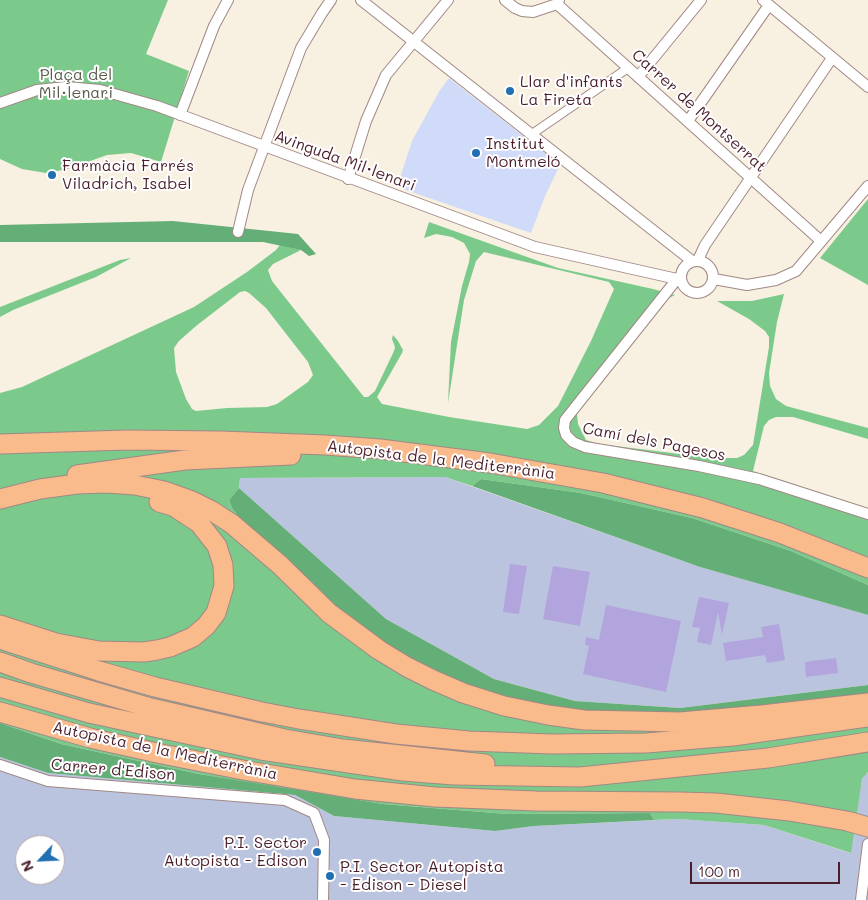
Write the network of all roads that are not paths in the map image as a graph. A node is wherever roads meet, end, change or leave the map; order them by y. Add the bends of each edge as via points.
1 (228, 0) edge
2 (332, 0) edge
3 (361, 0) edge
4 (448, 0) edge
5 (505, 0) edge
6 (701, 0) edge
7 (558, 2) edge
8 (766, 2) edge
9 (413, 41) junction
10 (832, 58) junction
11 (628, 68) junction
12 (638, 77) junction
13 (868, 87) edge
14 (0, 103) edge
15 (180, 115) junction
16 (688, 121) junction
17 (532, 134) junction
18 (263, 147) junction
19 (751, 178) junction
20 (348, 179) junction
21 (868, 186) edge
22 (238, 232) dead end
23 (821, 241) junction
24 (695, 261) junction
25 (679, 278) junction
26 (714, 279) junction
27 (0, 444) edge
28 (603, 483) junction
29 (0, 492) edge
30 (0, 498) edge
31 (0, 510) edge
32 (868, 514) edge
33 (868, 568) edge
34 (0, 625) edge
35 (0, 639) edge
36 (0, 662) edge
37 (0, 687) edge
38 (868, 702) edge
39 (0, 712) edge
40 (868, 717) edge
41 (868, 742) edge
42 (0, 766) edge
43 (666, 768) junction
44 (868, 827) edge
45 (868, 844) edge
46 (324, 900) edge
47 (861, 900) edge

1 - 15 street via 214,26
2 - 18 street via 301,48
3 - 9 street
4 - 9 street
5 - 7 street via 514,8 533,12
6 - 12 street
7 - 11 street, Carrer de Montserrat
8 - 10 street
8 - 16 street
9 - 17 street
9 - 20 street via 386,75 366,121
10 - 13 street
10 - 19 street
11 - 12 street, Carrer de Montserrat
11 - 17 street
12 - 16 street, Carrer de Montserrat
14 - 15 street, Avinguda Mil·lenari via 37,90 66,87 100,90
15 - 18 street, Avinguda Mil·lenari
16 - 19 street, Carrer de Montserrat
17 - 24 street
18 - 20 street, Avinguda Mil·lenari
18 - 22 street
19 - 23 street, Carrer de Montserrat
19 - 24 street
20 - 25 street, Avinguda Mil·lenari via 535,247
21 - 23 street
23 - 26 street via 796,271 776,280 747,285
24 - 25 street via 683,268
24 - 26 street via 704,262 711,268
25 - 26 street via 685,288 695,294 706,291
25 - 32 street, Camí dels Pagesos via 565,420 566,435 585,447 759,479
27 - 28 highway, Autopista de la Mediterrània via 127,440 325,445 490,463
28 - 29 highway via 364,456 308,455 185,460 105,470
28 - 33 highway, Autopista de la Mediterrània via 712,511 780,533
30 - 38 highway via 40,488 106,483 164,491 192,501 232,524 329,613 379,650 433,680 504,706 584,720 680,722
31 - 34 highway via 42,500 85,495 122,496 173,506 199,523 217,546 225,574 216,613 206,626 193,637 164,649 144,652 92,650 56,643
35 - 40 highway via 146,684 243,708 346,727 469,741 552,744 655,742 743,735
36 - 43 highway via 150,708 344,749 512,766
37 - 43 highway via 90,713 261,750 402,771 580,777
39 - 44 highway, Autopista de la Mediterrània via 90,738 162,754 356,789 435,798 716,803 789,810
41 - 43 highway via 768,758
42 - 46 street, Carrer d'Edison via 48,781 285,800 314,813 324,840
45 - 47 street

